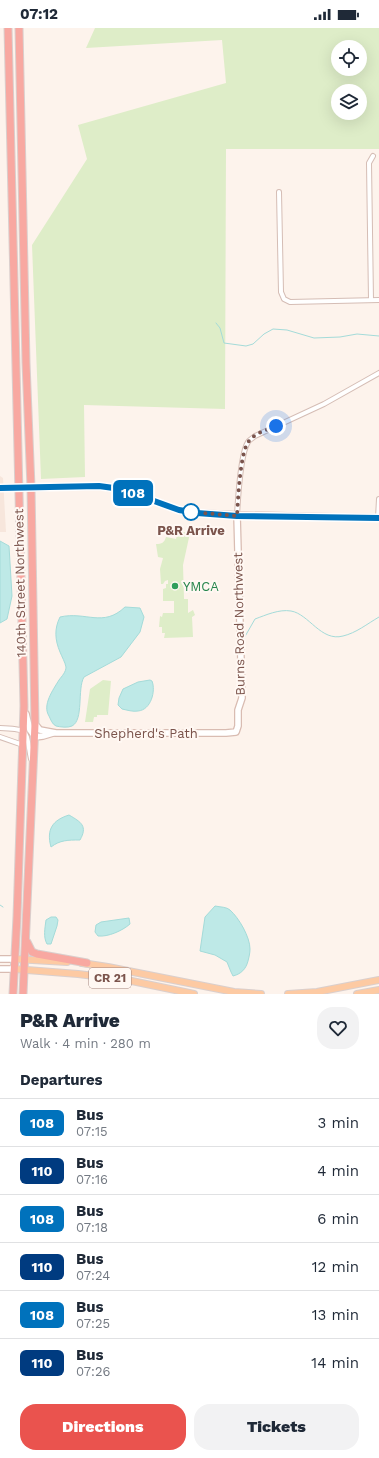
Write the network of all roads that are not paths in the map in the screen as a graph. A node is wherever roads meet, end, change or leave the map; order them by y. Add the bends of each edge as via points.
1 (8, 28) edge
2 (18, 28) edge
3 (373, 156) dead end
4 (279, 192) dead end
5 (371, 300) junction
6 (379, 300) edge
7 (379, 373) edge
8 (20, 487) junction
9 (31, 487) junction
10 (0, 488) edge
11 (379, 499) edge
12 (237, 516) junction
13 (379, 518) edge
14 (24, 706) junction
15 (35, 724) junction
16 (0, 728) edge
17 (23, 731) junction
18 (236, 732) joint
19 (56, 733) junction
20 (0, 737) edge
21 (35, 737) junction
22 (23, 745) junction
23 (34, 769) junction
24 (26, 940) junction
25 (0, 959) edge
26 (15, 960) junction
27 (25, 960) junction
28 (87, 963) junction
29 (0, 969) edge
30 (14, 970) junction
31 (24, 970) junction
32 (379, 980) edge
33 (379, 990) edge
34 (13, 994) edge
35 (23, 994) edge
36 (194, 994) edge
37 (261, 994) edge
38 (288, 994) edge
39 (357, 994) edge

1 - 8 highway, 140th Street Northwest
2 - 9 highway, 140th Street Northwest
3 - 5 street via 369,163
4 - 5 street via 281,292 284,299 290,302
5 - 6 street
7 - 12 street via 324,404 255,436 248,442 244,452
8 - 9 street
8 - 10 street
8 - 14 highway, 140th Street Northwest
9 - 12 street via 99,486 121,489 179,510
9 - 15 highway, 140th Street Northwest
11 - 13 street
12 - 13 street
12 - 18 street, Burns Road Northwest via 242,698
14 - 17 highway, 140th Street Northwest
14 - 21 street via 30,730
15 - 19 street, Shepherd's Path via 40,730
15 - 21 highway, 140th Street Northwest
16 - 17 street
17 - 22 highway, 140th Street Northwest
17 - 23 street via 28,736
18 - 19 street, Shepherd's Path
19 - 21 street, Shepherd's Path
20 - 22 street
21 - 23 highway, 140th Street Northwest
22 - 26 highway, 140th Street Northwest
23 - 24 highway, 140th Street Northwest
24 - 27 highway, 140th Street Northwest
24 - 28 highway via 32,952 37,954
25 - 26 street, CR 21
26 - 27 main road, CR 21
26 - 30 highway, 140th Street Northwest
27 - 28 main road, CR 21
27 - 31 highway, 140th Street Northwest
28 - 37 main road, CR 21 via 234,992
29 - 30 street, CR 21
30 - 31 main road, CR 21
30 - 34 highway, 140th Street Northwest
31 - 35 highway, 140th Street Northwest
31 - 36 main road, CR 21 via 127,980
32 - 38 main road via 317,992
33 - 39 main road

